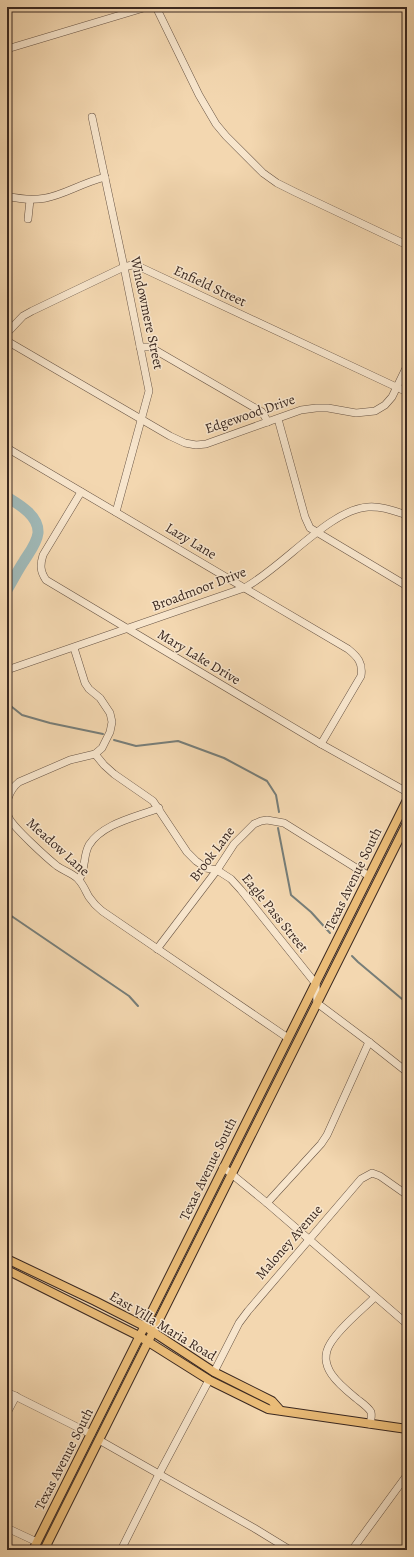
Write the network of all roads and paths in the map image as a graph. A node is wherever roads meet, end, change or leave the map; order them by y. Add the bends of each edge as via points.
1 (147, 7) edge
2 (156, 7) edge
3 (7, 49) edge
4 (92, 117) dead end
5 (105, 177) junction
6 (7, 196) edge
7 (30, 200) junction
8 (28, 220) dead end
9 (407, 245) edge
10 (124, 267) junction
11 (7, 333) edge
12 (7, 341) edge
13 (140, 347) junction
14 (407, 366) edge
15 (397, 388) junction
16 (407, 392) edge
17 (278, 419) junction
18 (141, 420) junction
19 (268, 422) junction
20 (7, 448) edge
21 (81, 492) junction
22 (116, 512) junction
23 (407, 515) edge
24 (317, 533) junction
25 (407, 586) edge
26 (244, 588) junction
27 (127, 629) junction
28 (74, 648) junction
29 (7, 670) edge
30 (320, 744) junction
31 (95, 754) junction
32 (407, 792) edge
33 (407, 800) edge
34 (159, 808) junction
35 (407, 823) edge
36 (217, 870) junction
37 (369, 876) junction
38 (79, 880) junction
39 (156, 949) junction
40 (316, 984) junction
41 (317, 1003) junction
42 (288, 1038) junction
43 (369, 1042) junction
44 (407, 1072) edge
45 (223, 1167) junction
46 (232, 1174) junction
47 (407, 1195) edge
48 (267, 1202) junction
49 (309, 1239) junction
50 (7, 1259) edge
51 (7, 1270) edge
52 (376, 1297) junction
53 (407, 1324) edge
54 (144, 1326) junction
55 (154, 1332) junction
56 (139, 1336) junction
57 (149, 1342) junction
58 (214, 1372) junction
59 (209, 1380) junction
60 (7, 1392) edge
61 (16, 1396) junction
62 (280, 1410) junction
63 (7, 1413) edge
64 (370, 1424) junction
65 (404, 1429) edge
66 (91, 1434) junction
67 (407, 1436) edge
68 (99, 1440) junction
69 (159, 1474) junction
70 (407, 1475) edge
71 (7, 1528) edge
72 (37, 1542) junction
73 (48, 1549) edge
74 (33, 1550) edge
75 (121, 1550) edge
76 (290, 1550) edge
77 (352, 1550) edge

1 - 3 street
2 - 9 street via 216,124 263,173 295,192
4 - 5 street, Windowmere Street
5 - 7 street via 52,197
5 - 10 street, Windowmere Street
6 - 7 street
7 - 8 street
10 - 11 street via 32,311
10 - 13 street, Windowmere Street
10 - 15 street, Enfield Street via 140,267
12 - 18 street, Edgewood Drive
13 - 18 street, Windowmere Street via 149,391
13 - 19 street via 150,347 262,412
14 - 15 street, Edgewood Drive
15 - 16 street, Enfield Street
15 - 17 street, Edgewood Drive via 385,405 375,411 356,413 316,408 301,410
17 - 19 street, Edgewood Drive
17 - 24 street via 305,517 310,528
18 - 19 street, Edgewood Drive via 178,441 196,445 216,441
18 - 22 street, Windowmere Street
20 - 21 street, Lazy Lane
21 - 22 street, Lazy Lane
21 - 27 street, Mary Lake Drive via 43,555 41,572 55,587
22 - 26 street, Lazy Lane
23 - 24 street, Broadmoor Drive via 380,508 362,508 340,516
24 - 25 street
24 - 26 street, Broadmoor Drive via 267,574
26 - 27 street, Broadmoor Drive
26 - 30 street, Lazy Lane via 348,649 361,664 361,676
27 - 28 street, Broadmoor Drive
27 - 30 street, Mary Lake Drive
28 - 29 street, Broadmoor Drive
28 - 31 street via 85,683 107,706 112,722 106,741
30 - 32 street, Mary Lake Drive
31 - 34 street, Eagle Pass Street via 114,774 154,801
31 - 38 street, Meadow Lane via 70,760 19,782 11,791 7,804 9,818 15,825 47,858
33 - 37 main road, Texas Avenue South
34 - 36 street, Eagle Pass Street via 187,852 206,868
34 - 38 street via 121,822 95,838 89,846 84,873
35 - 41 main road, Texas Avenue South
36 - 37 street, Brook Lane via 244,833 254,824 267,820 284,823
36 - 39 street, Brook Lane
36 - 40 street, Eagle Pass Street via 231,879 241,890
37 - 40 main road, Texas Avenue South
38 - 39 street, Meadow Lane via 94,904
39 - 42 street, Meadow Lane
40 - 41 street
40 - 42 main road, Texas Avenue South
41 - 43 street
41 - 46 main road, Texas Avenue South
42 - 45 main road, Texas Avenue South
43 - 44 street
43 - 48 street via 321,1144
45 - 46 street
45 - 54 main road, Texas Avenue South
46 - 48 street
46 - 55 main road, Texas Avenue South
47 - 49 street, Maloney Avenue via 372,1173 355,1185
48 - 49 street
49 - 52 street
49 - 58 street, Maloney Avenue via 239,1323
50 - 54 main road, East Villa Maria Road
51 - 56 main road, East Villa Maria Road
52 - 53 street
52 - 64 street via 334,1338 327,1352 326,1361 338,1383 371,1413
54 - 55 main road, East Villa Maria Road
54 - 56 main road, Texas Avenue South
55 - 57 main road, Texas Avenue South
55 - 58 main road, East Villa Maria Road
56 - 57 main road, East Villa Maria Road
56 - 66 main road, Texas Avenue South
57 - 59 main road, East Villa Maria Road
57 - 68 main road, Texas Avenue South
58 - 62 main road, East Villa Maria Road via 272,1401
59 - 62 main road, East Villa Maria Road via 268,1409
59 - 69 street
60 - 61 street
61 - 63 street
61 - 66 street
62 - 64 main road, East Villa Maria Road
64 - 65 main road, East Villa Maria Road
65 - 67 main road
66 - 72 main road, Texas Avenue South
68 - 69 street
68 - 73 main road, Texas Avenue South
69 - 75 street
69 - 76 street
70 - 77 street
71 - 72 street
72 - 74 main road, Texas Avenue South

